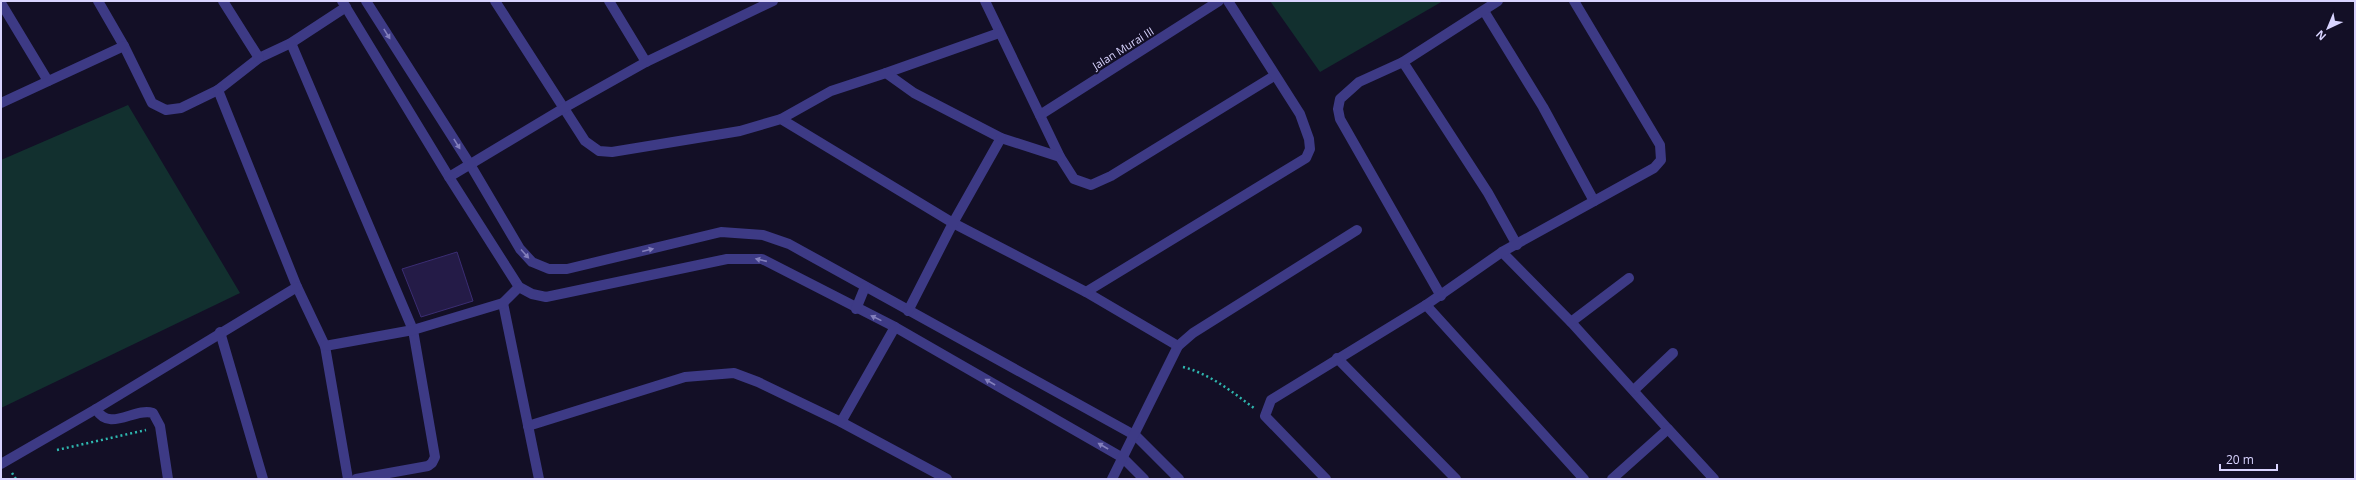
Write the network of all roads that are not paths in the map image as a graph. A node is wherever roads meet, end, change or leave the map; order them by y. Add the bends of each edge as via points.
1 (98, 1) edge
2 (223, 1) edge
3 (366, 1) edge
4 (495, 1) edge
5 (609, 1) edge
6 (773, 1) edge
7 (985, 1) edge
8 (1219, 1) edge
9 (1228, 1) edge
10 (1498, 1) edge
11 (1574, 1) edge
12 (1, 3) edge
13 (344, 4) edge
14 (1484, 11) junction
15 (999, 33) junction
16 (291, 43) junction
17 (124, 46) junction
18 (259, 58) junction
19 (646, 62) junction
20 (1403, 62) junction
21 (886, 73) junction
22 (1274, 76) junction
23 (48, 81) junction
24 (218, 90) junction
25 (1, 103) edge
26 (564, 108) junction
27 (1040, 115) junction
28 (781, 119) junction
29 (1001, 138) junction
30 (1060, 157) junction
31 (471, 166) junction
32 (449, 178) junction
33 (1594, 201) junction
34 (953, 223) junction
35 (1357, 230) dead end
36 (1517, 245) junction
37 (1502, 252) junction
38 (1629, 278) dead end
39 (297, 287) junction
40 (519, 287) junction
41 (865, 287) junction
42 (1086, 292) junction
43 (1441, 296) junction
44 (503, 303) junction
45 (1426, 305) junction
46 (856, 309) junction
47 (908, 311) junction
48 (1571, 322) junction
49 (894, 328) junction
50 (413, 330) junction
51 (220, 332) junction
52 (325, 346) junction
53 (1178, 346) junction
54 (1673, 353) dead end
55 (1337, 358) junction
56 (1634, 390) junction
57 (96, 409) junction
58 (841, 422) junction
59 (528, 426) junction
60 (1668, 429) junction
61 (1136, 436) junction
62 (1123, 458) junction
63 (3, 463) edge
64 (168, 479) edge
65 (263, 479) edge
66 (348, 479) edge
67 (356, 479) edge
68 (540, 479) edge
69 (947, 479) edge
70 (1112, 479) edge
71 (1144, 479) edge
72 (1179, 479) edge
73 (1326, 479) edge
74 (1456, 479) edge
75 (1584, 479) edge
76 (1612, 479) edge
77 (1714, 479) edge

1 - 17 street
2 - 18 street
3 -> 31 street
4 - 26 street
5 - 19 street
6 - 19 street
7 - 15 street
8 - 27 street, Jalan Murai III
9 - 22 street
10 - 14 street
11 - 33 street via 1660,145 1660,160 1654,168
12 - 23 street
13 - 16 street
13 - 32 street
14 - 20 street
14 - 33 street via 1543,107
15 - 21 street
15 - 27 street
16 - 18 street
16 - 50 street
17 - 23 street
17 - 24 street via 152,102 166,110 181,108
18 - 24 street
19 - 26 street
20 - 36 street via 1488,193
20 - 43 street via 1359,82 1340,99 1339,114
21 - 28 street via 831,91
21 - 29 street via 914,93
22 - 30 street via 1111,176 1091,185 1074,179
22 - 42 street via 1300,114 1307,131 1310,150 1306,158
23 - 25 street
24 - 39 street
26 - 28 street via 585,141 599,151 612,152 740,131
26 - 31 street
27 - 30 street
28 - 34 street
29 - 30 street
29 - 34 street
31 - 32 street
31 -> 41 street via 520,249 532,262 549,269 567,269 721,232 742,232 763,235 789,244
32 - 40 street
33 - 36 street
34 - 42 street
34 - 47 street
35 - 53 street via 1193,333
36 - 37 street
37 - 43 street
37 - 48 street
38 - 48 street
39 - 51 street
39 - 52 street
40 - 44 street
46 -> 40 street via 762,259 742,257 546,297 532,294
41 - 46 street
41 - 47 street
42 - 53 street
43 - 45 street
44 - 50 street
44 - 59 street
45 - 55 street
45 - 75 street
49 -> 46 street
47 - 61 street
48 - 56 street
49 - 58 street
62 -> 49 street
50 - 52 street
50 - 67 street via 435,459 428,466
51 - 57 street
51 - 65 street
52 - 66 street
53 - 61 street
54 - 56 street
55 - 73 street via 1271,400 1265,416
55 - 74 street
56 - 60 street
57 - 63 street
57 - 64 street via 103,417 114,420 149,411 153,413 160,426
58 - 59 street via 734,373 685,377
58 - 69 street
59 - 68 street
60 - 76 street
60 - 77 street
61 - 62 street
61 - 72 street
62 - 70 street
62 - 71 street

